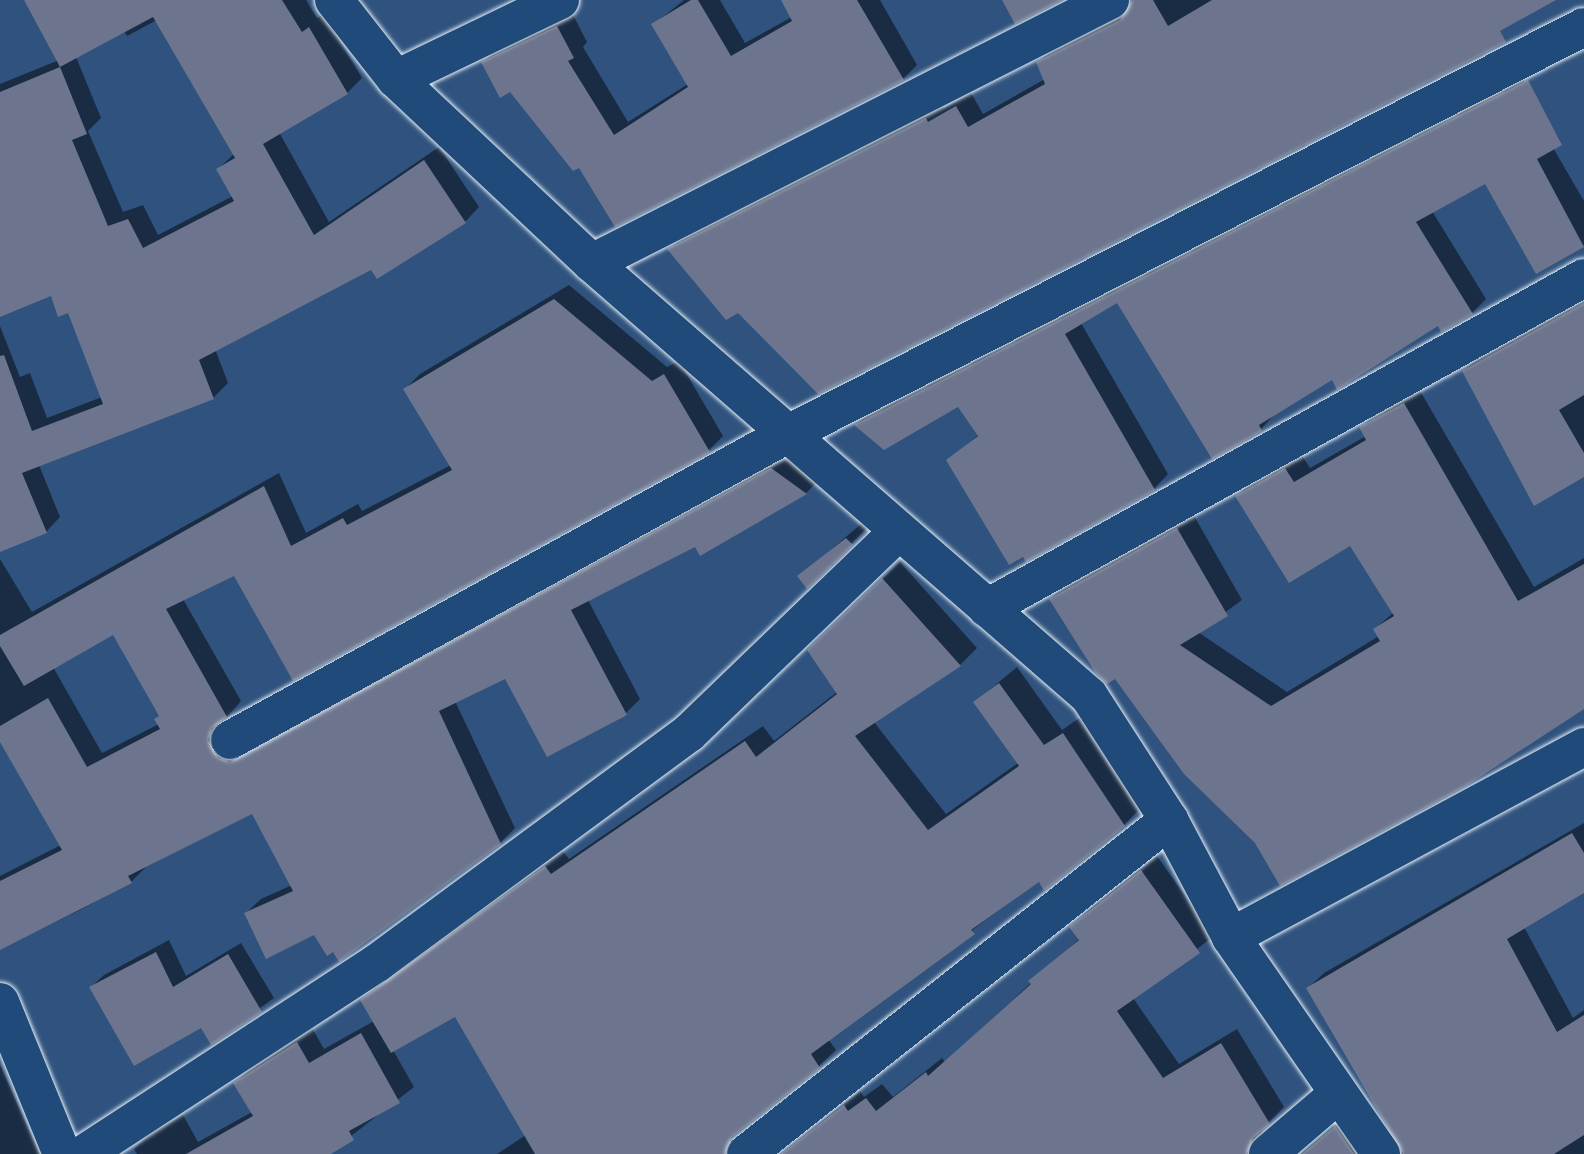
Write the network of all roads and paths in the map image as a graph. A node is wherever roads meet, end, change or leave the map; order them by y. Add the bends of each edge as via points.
1 (334, 0) edge
2 (559, 0) edge
3 (1110, 0) edge
4 (1584, 27) edge
5 (396, 79) junction
6 (592, 263) junction
7 (1584, 278) edge
8 (786, 435) junction
9 (899, 531) junction
10 (987, 608) junction
11 (230, 740) dead end
12 (1584, 747) edge
13 (1169, 820) junction
14 (1231, 937) junction
15 (0, 1002) edge
16 (1338, 1094) junction
17 (62, 1154) edge
18 (84, 1154) edge
19 (746, 1154) edge
20 (1268, 1154) edge
21 (1381, 1154) edge

1 - 5 street
2 - 5 street
3 - 6 street
4 - 8 street
5 - 6 street
6 - 8 street
7 - 10 street
8 - 9 street
8 - 11 street
9 - 10 street
9 - 18 street via 689,733 377,962
10 - 13 street via 1089,696
12 - 14 street
13 - 14 street
13 - 19 street
14 - 16 street
15 - 17 street
16 - 20 street
16 - 21 street

